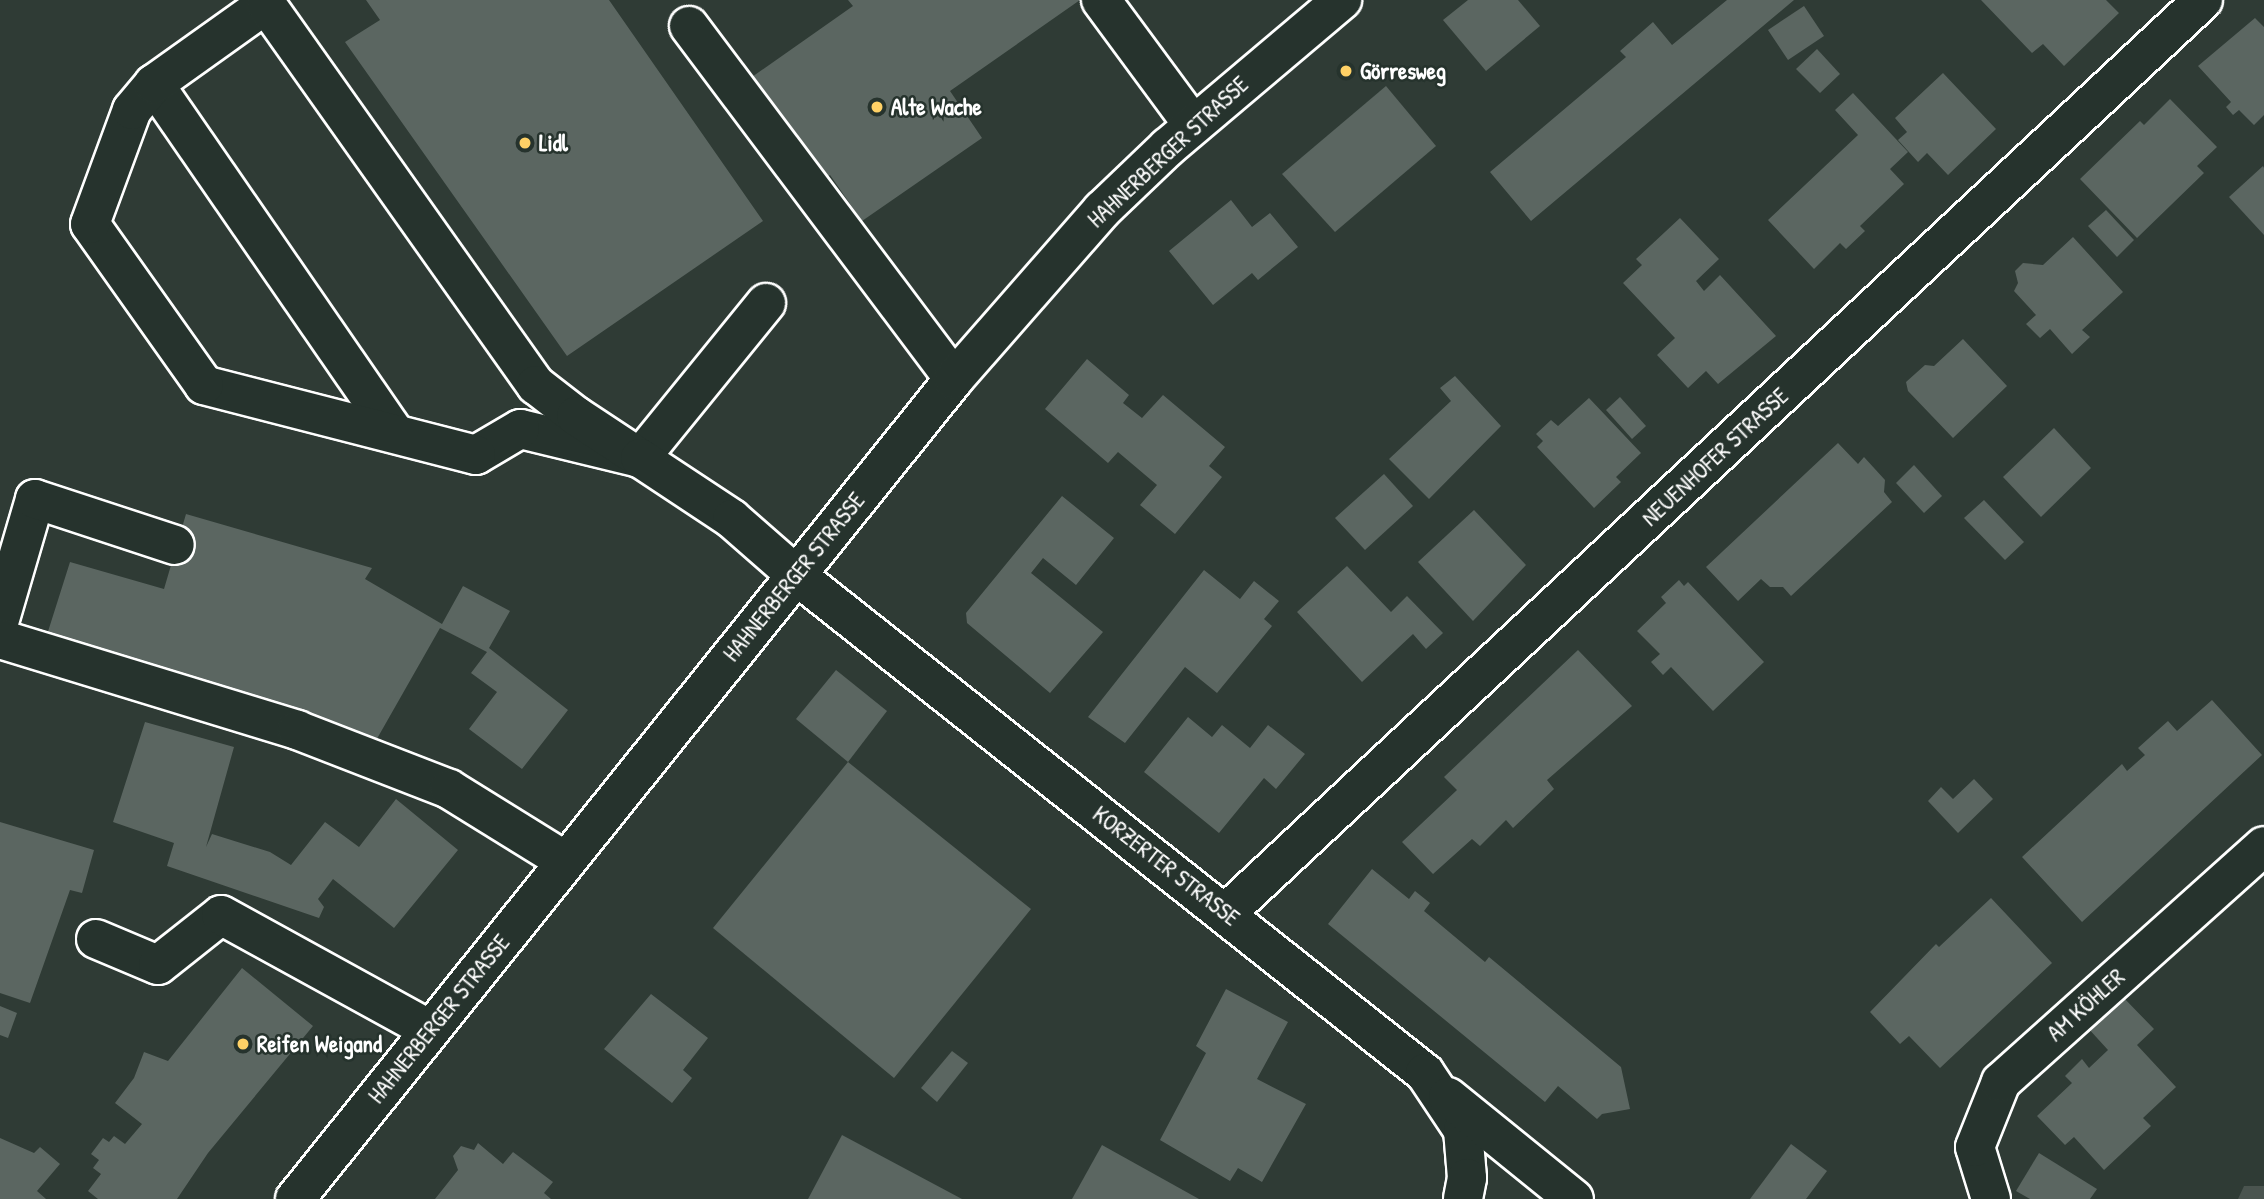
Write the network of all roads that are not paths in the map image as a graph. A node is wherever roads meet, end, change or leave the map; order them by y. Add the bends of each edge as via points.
1 (1101, 0) edge
2 (1342, 0) edge
3 (2203, 0) edge
4 (689, 26) dead end
5 (154, 84) junction
6 (1193, 125) junction
7 (766, 303) dead end
8 (954, 379) junction
9 (393, 431) junction
10 (640, 458) junction
11 (175, 545) dead end
12 (796, 575) junction
13 (0, 619) edge
14 (0, 639) edge
15 (2264, 846) edge
16 (565, 861) junction
17 (1226, 913) junction
18 (96, 939) dead end
19 (430, 1030) junction
20 (1439, 1090) junction
21 (295, 1199) edge
22 (1463, 1199) edge
23 (1574, 1199) edge
24 (1991, 1199) edge

1 - 6 street
2 - 6 street, HAHNERBERGER STRASSE
3 - 17 street, NEUENHOFER STRASSE
4 - 8 street
5 - 9 street
5 - 9 street via 132,110 90,224 204,385
5 - 10 street, KORZERTER STRASSE via 266,4 536,386
6 - 8 street, HAHNERBERGER STRASSE via 1102,209
7 - 10 street
8 - 12 street, HAHNERBERGER STRASSE
9 - 10 street via 476,455 520,429
10 - 12 street, KORZERTER STRASSE via 732,519
11 - 13 street via 35,499
12 - 16 street, HAHNERBERGER STRASSE
12 - 17 street, KORZERTER STRASSE
14 - 16 street via 297,730 399,769 449,789
15 - 24 street, AM KÖHLER via 2001,1082 1975,1147
16 - 19 street, HAHNERBERGER STRASSE
17 - 20 street, KORZERTER STRASSE via 1425,1073
18 - 19 street via 158,965 221,915
19 - 21 street, HAHNERBERGER STRASSE
20 - 22 street, KORZERTER STRASSE via 1463,1130 1467,1178
20 - 23 street

